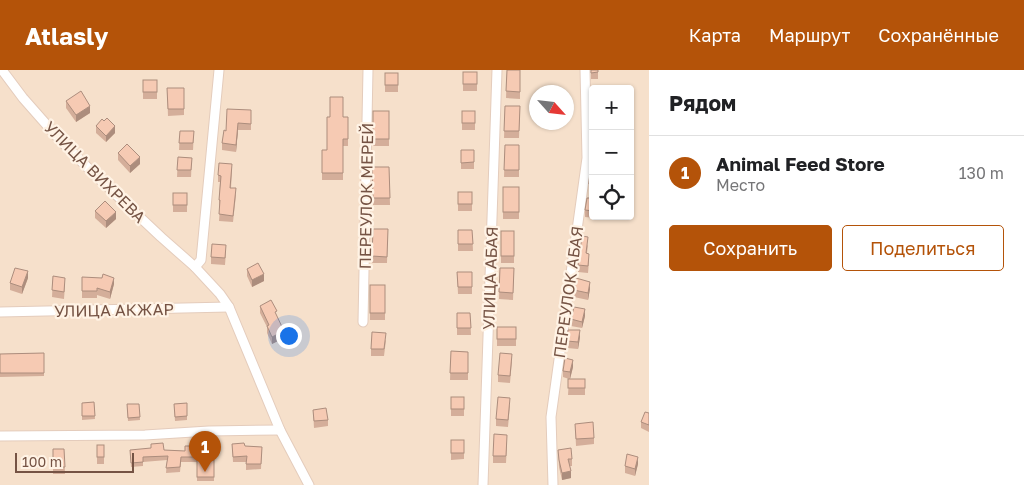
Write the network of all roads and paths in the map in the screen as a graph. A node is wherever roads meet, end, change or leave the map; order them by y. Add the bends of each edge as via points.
1 (2, 70) edge
2 (219, 70) edge
3 (368, 70) edge
4 (497, 70) edge
5 (585, 70) edge
6 (195, 267) junction
7 (229, 307) junction
8 (0, 312) edge
9 (363, 322) dead end
10 (280, 430) junction
11 (0, 436) edge
12 (309, 485) edge
13 (483, 485) edge
14 (553, 485) edge

1 - 6 street, УЛИЦА ВИХРЕВА via 60,140
2 - 6 street via 201,260
3 - 9 street, ПЕРЕУЛОК МЕРЕЙ
4 - 13 street, УЛИЦА АБАЯ
5 - 14 street, ПЕРЕУЛОК АБАЯ via 587,158 551,417
6 - 7 street, УЛИЦА ВИХРЕВА
7 - 8 street, УЛИЦА АКЖАР
7 - 10 street, УЛИЦА ВИХРЕВА
10 - 11 street
10 - 12 street, УЛИЦА ВИХРЕВА

